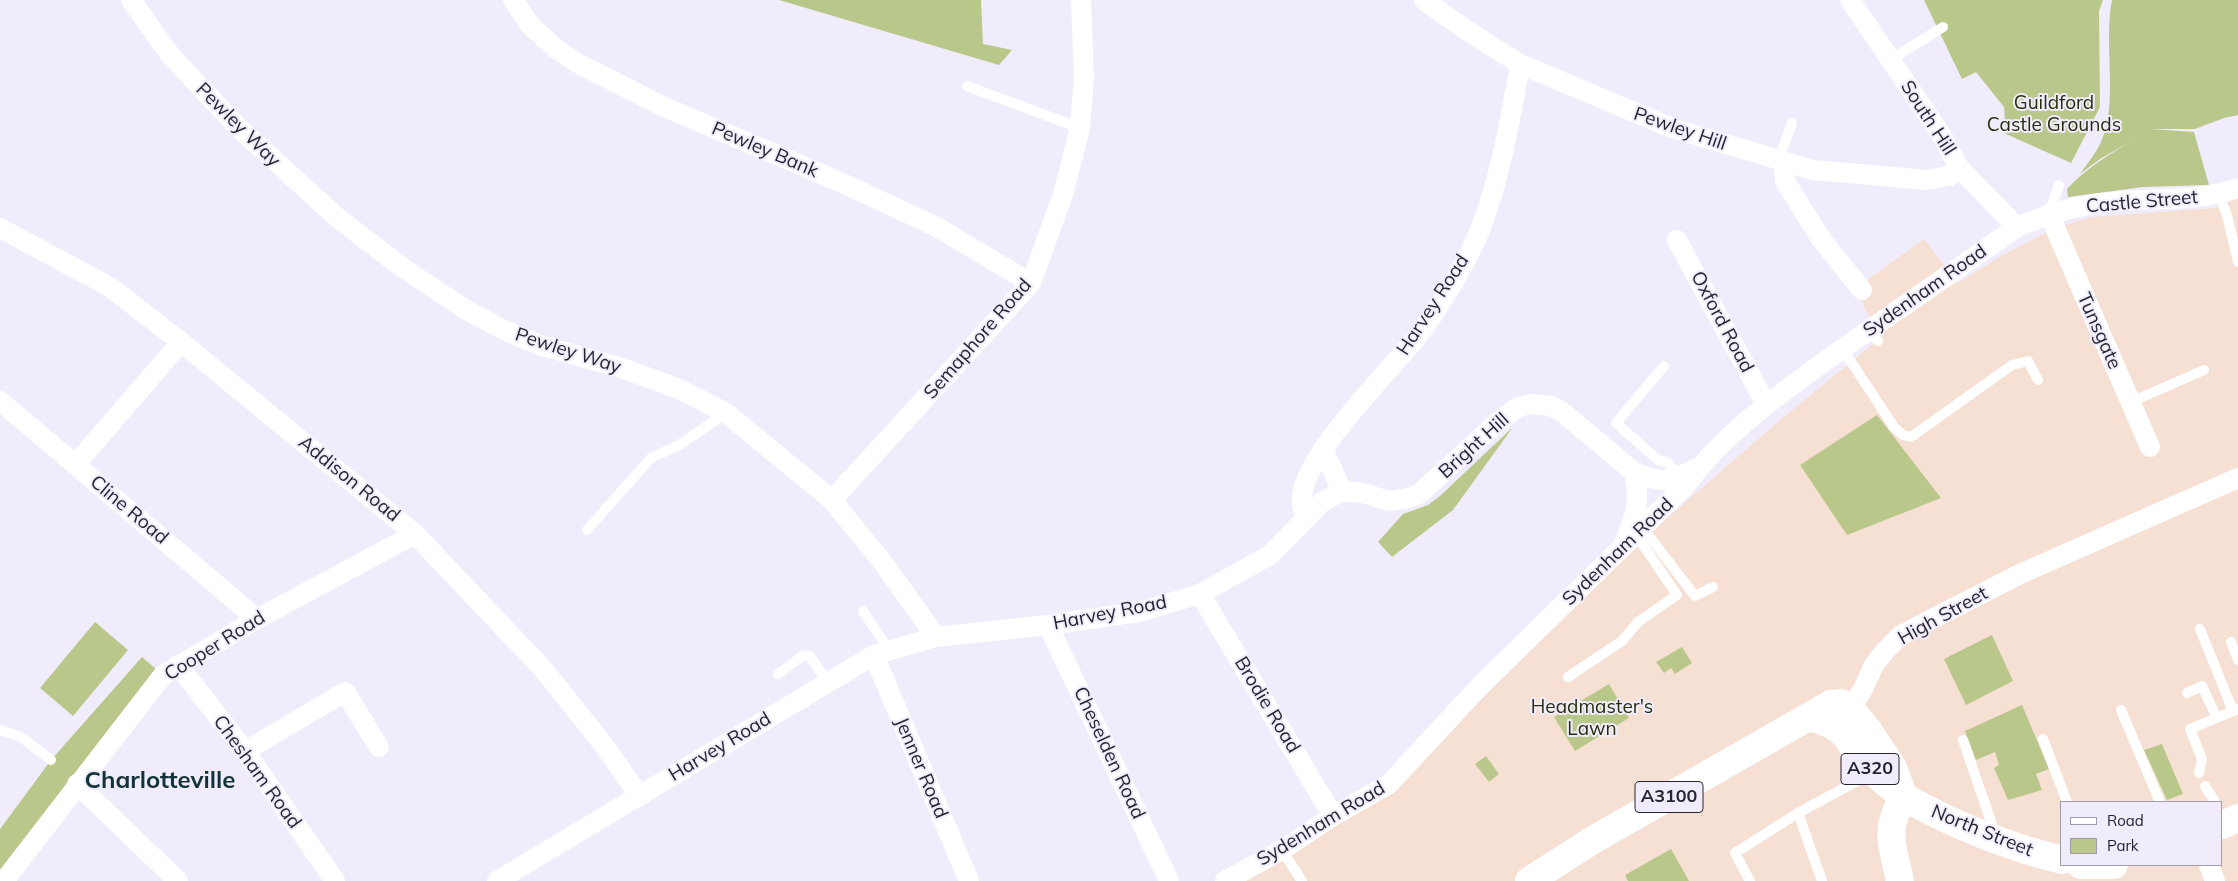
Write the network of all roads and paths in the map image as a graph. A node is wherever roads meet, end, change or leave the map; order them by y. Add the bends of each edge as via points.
1 (131, 0) edge
2 (513, 0) edge
3 (1081, 0) edge
4 (1424, 0) edge
5 (1850, 0) edge
6 (1943, 27) dead end
7 (1890, 60) junction
8 (1520, 64) junction
9 (967, 86) dead end
10 (1792, 123) dead end
11 (1080, 128) junction
12 (1781, 161) junction
13 (1960, 169) junction
14 (2059, 185) dead end
15 (2238, 188) edge
16 (2219, 195) junction
17 (2049, 214) junction
18 (2227, 215) junction
19 (2017, 227) junction
20 (0, 228) edge
21 (2238, 230) edge
22 (1677, 240) dead end
23 (2238, 262) edge
24 (1031, 283) junction
25 (1862, 290) dead end
26 (181, 342) junction
27 (1842, 348) junction
28 (1664, 366) dead end
29 (2204, 370) dead end
30 (2038, 380) dead end
31 (0, 402) edge
32 (2131, 402) junction
33 (1766, 404) junction
34 (726, 413) junction
35 (2150, 446) dead end
36 (1323, 449) junction
37 (75, 465) junction
38 (1699, 467) junction
39 (1634, 472) junction
40 (1679, 477) junction
41 (2238, 478) edge
42 (1342, 491) junction
43 (832, 500) junction
44 (1306, 517) junction
45 (587, 530) dead end
46 (1639, 530) junction
47 (415, 534) junction
48 (1622, 548) junction
49 (1713, 587) dead end
50 (1200, 594) junction
51 (863, 611) dead end
52 (257, 619) junction
53 (1048, 625) junction
54 (2200, 628) dead end
55 (936, 636) junction
56 (2231, 642) dead end
57 (882, 653) junction
58 (2238, 660) edge
59 (178, 665) junction
60 (778, 674) dead end
61 (1568, 677) dead end
62 (828, 683) junction
63 (2187, 693) dead end
64 (1850, 708) junction
65 (2121, 710) dead end
66 (2236, 710) edge
67 (1811, 716) junction
68 (2217, 718) junction
69 (0, 730) edge
70 (2043, 739) dead end
71 (1963, 740) dead end
72 (379, 746) dead end
73 (245, 751) junction
74 (51, 760) dead end
75 (1873, 772) junction
76 (2199, 773) dead end
77 (77, 784) junction
78 (2205, 786) dead end
79 (640, 796) junction
80 (1904, 797) junction
81 (2067, 801) edge
82 (2160, 801) edge
83 (2215, 801) edge
84 (1798, 814) junction
85 (1334, 816) junction
86 (1998, 842) junction
87 (1282, 850) junction
88 (2060, 859) edge
89 (2209, 866) edge
90 (4, 881) edge
91 (178, 881) edge
92 (335, 881) edge
93 (497, 881) edge
94 (969, 881) edge
95 (1169, 881) edge
96 (1225, 881) edge
97 (1302, 881) edge
98 (1529, 881) edge
99 (1750, 881) edge
100 (1822, 881) edge
101 (1900, 881) edge
102 (2215, 881) edge

1 - 34 street, Pewley Way via 170,56 240,129 338,219 403,268 463,308 504,330 539,345 622,368 678,389
2 - 24 street, Pewley Bank via 531,26 579,64 662,106 935,226
3 - 11 street, Semaphore Road via 1084,77
4 - 8 street, Pewley Hill
5 - 7 street, South Hill
6 - 7 lane
7 - 13 street, South Hill via 1942,136
8 - 12 street, Pewley Hill via 1672,128
8 - 36 street, Harvey Road via 1510,125 1484,219 1462,267 1419,334
9 - 11 lane
10 - 12 lane
11 - 24 street, Semaphore Road via 1063,194
12 - 13 street, Pewley Hill via 1813,170 1927,180 1949,176
12 - 25 street via 1790,190 1821,239
13 - 19 street, South Hill
14 - 17 lane
15 - 16 street, Castle Street
16 - 17 street, Castle Street via 2100,203
16 - 18 lane
17 - 19 street, Castle Street
17 - 32 street, Tunsgate
18 - 21 lane
18 - 23 lane
19 - 27 street, Sydenham Road via 1873,336
20 - 26 street, Addison Road via 110,287
22 - 33 street, Oxford Road
24 - 43 street, Semaphore Road
26 - 37 street
26 - 47 street, Addison Road
27 - 30 lane via 1894,427 1903,435 1912,436 2012,365 2028,360
27 - 33 street, Sydenham Road
28 - 40 lane via 1616,423 1658,460 1667,462
29 - 32 lane
31 - 37 street, Cline Road
32 - 35 street, Tunsgate
33 - 38 street, Sydenham Road
34 - 43 street, Pewley Way
34 - 45 lane via 679,445 651,458
36 - 42 street
36 - 44 street, Harvey Road via 1302,493
37 - 52 street, Cline Road
38 - 40 street, Bright Hill
38 - 46 street, Sydenham Road via 1685,486
39 - 40 street, Bright Hill via 1656,481
39 - 42 street, Bright Hill via 1561,411 1551,406 1532,404 1518,408 1498,422 1418,494 1389,501
39 - 48 street via 1638,487 1637,506
41 - 64 street, High Street via 2020,574 1901,635 1874,665
42 - 44 street via 1322,502
43 - 55 street, Pewley Way
44 - 50 street, Harvey Road via 1270,555
46 - 48 street, Sydenham Road
46 - 49 lane via 1695,596
46 - 61 lane via 1677,595 1638,622 1622,640
47 - 52 street, Cooper Road
47 - 79 street, Addison Road via 543,669 600,739
48 - 85 street, Sydenham Road via 1481,685 1389,784
50 - 53 street, Harvey Road via 1139,612
50 - 85 street, Brodie Road
51 - 57 lane
52 - 59 street, Cooper Road
53 - 55 street, Harvey Road
53 - 95 street, Cheselden Road
54 - 66 lane
55 - 57 street, Harvey Road
56 - 58 lane
57 - 62 street, Harvey Road
57 - 94 street, Jenner Road
59 - 73 street, Chesham Road
59 - 77 street, Cooper Road via 163,675
60 - 62 lane via 804,656 810,656
62 - 79 street, Harvey Road
63 - 68 lane via 2202,686
64 - 67 main road, A3100 via 1841,703 1830,704
64 - 80 main road, A320 via 1894,768
65 - 82 lane
66 - 68 lane
67 - 75 main road, North Street / A320 via 1843,733
67 - 98 main road, A3100 via 1585,845
68 - 76 lane via 2190,729 2202,759
69 - 74 lane via 21,737
70 - 81 lane
71 - 86 lane
72 - 73 street via 345,692
73 - 92 street, Chesham Road
75 - 80 main road, North Street / A320
75 - 84 lane
77 - 90 street, Cooper Road
77 - 91 street
78 - 83 lane
79 - 93 street, Harvey Road
80 - 86 main road, North Street
80 - 101 main road, A320 via 1891,826
84 - 99 lane via 1735,853
84 - 100 lane
85 - 87 street, Sydenham Road
86 - 88 main road, North Street
87 - 96 street, Sydenham Road
87 - 97 lane
89 - 102 street

